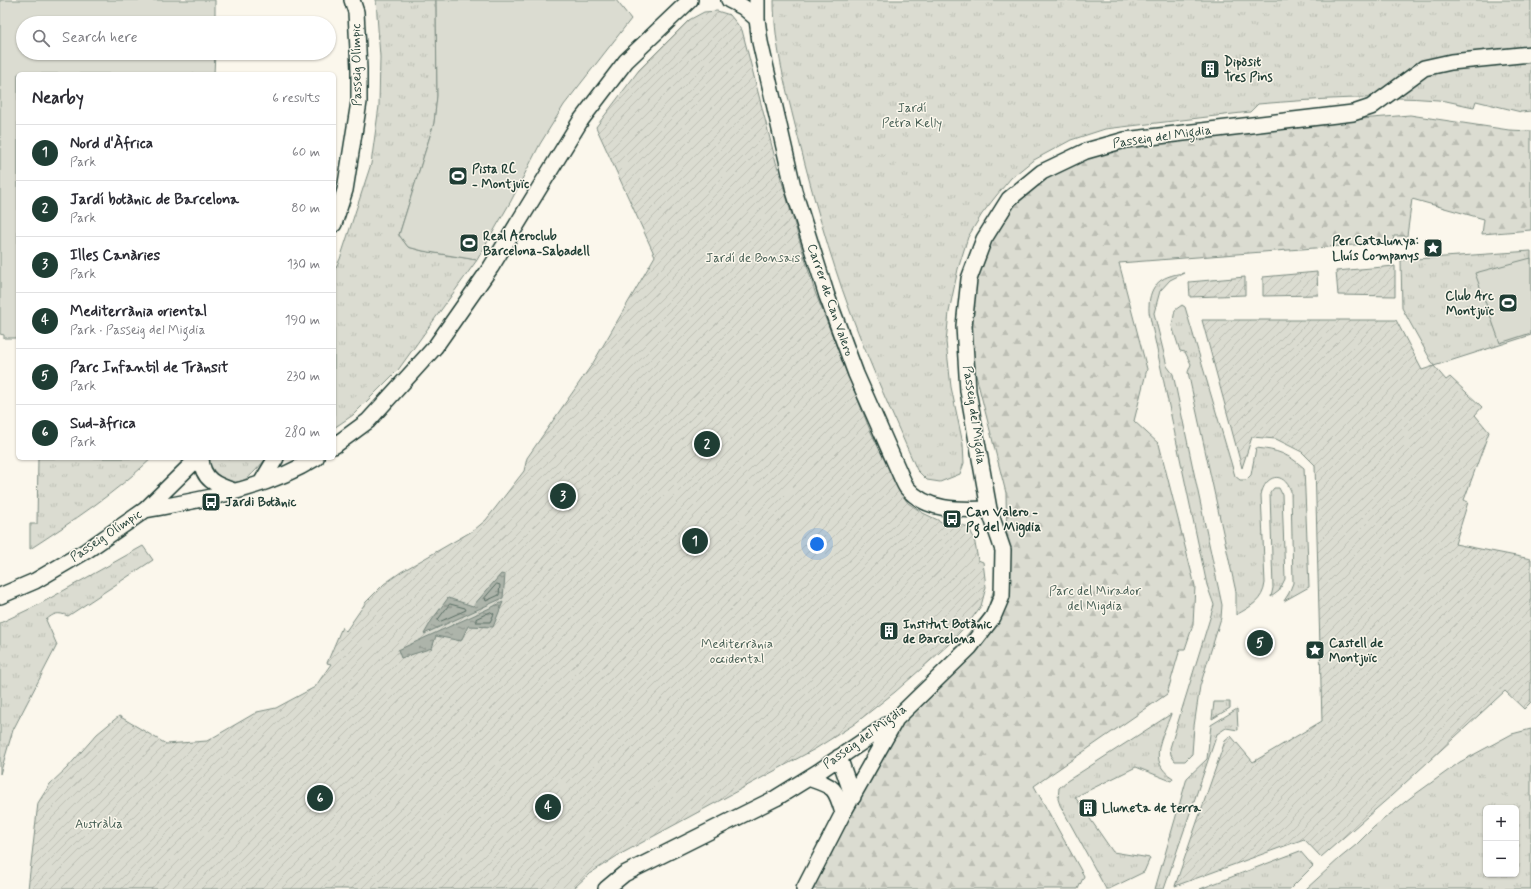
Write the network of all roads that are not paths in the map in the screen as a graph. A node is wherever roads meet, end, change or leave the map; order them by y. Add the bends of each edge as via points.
1 (352, 0) edge
2 (690, 0) edge
3 (729, 0) edge
4 (757, 0) edge
5 (757, 19) junction
6 (1531, 54) edge
7 (336, 217) edge
8 (336, 444) edge
9 (198, 460) edge
10 (200, 460) edge
11 (275, 460) edge
12 (312, 460) edge
13 (261, 483) junction
14 (234, 492) junction
15 (989, 509) junction
16 (145, 510) junction
17 (0, 596) edge
18 (897, 718) junction
19 (839, 757) junction
20 (808, 778) junction
21 (847, 805) junction
22 (606, 889) edge
23 (804, 889) edge

1 - 7 street, Passeig Olímpic via 356,12 359,102 344,190
2 - 8 street via 626,61 581,120 491,267 435,347 368,421
3 - 5 street via 743,7
4 - 5 street, Carrer de Can Valero
5 - 15 street, Carrer de Can Valero via 794,191 827,296 900,474 907,488 919,498 937,506 953,510
6 - 15 street, Passeig del Migdia via 1451,62 1424,68 1371,107 1353,113 1125,140 1086,151 1042,172 1009,199 984,239 969,279 964,326 968,391
9 - 16 street, Passeig Olímpic
10 - 14 street via 209,479
11 - 13 street
12 - 13 street
13 - 14 street
14 - 16 street
15 - 18 street, Passeig del Migdia via 1003,550 1002,596 993,617 970,647
16 - 17 street, Passeig Olímpic via 86,551 35,581
18 - 19 street, Passeig del Migdia
18 - 21 street
19 - 20 street, Passeig del Migdia
19 - 21 street
20 - 21 street via 826,784
20 - 22 street, Passeig del Migdia via 776,798 624,874
21 - 23 street

